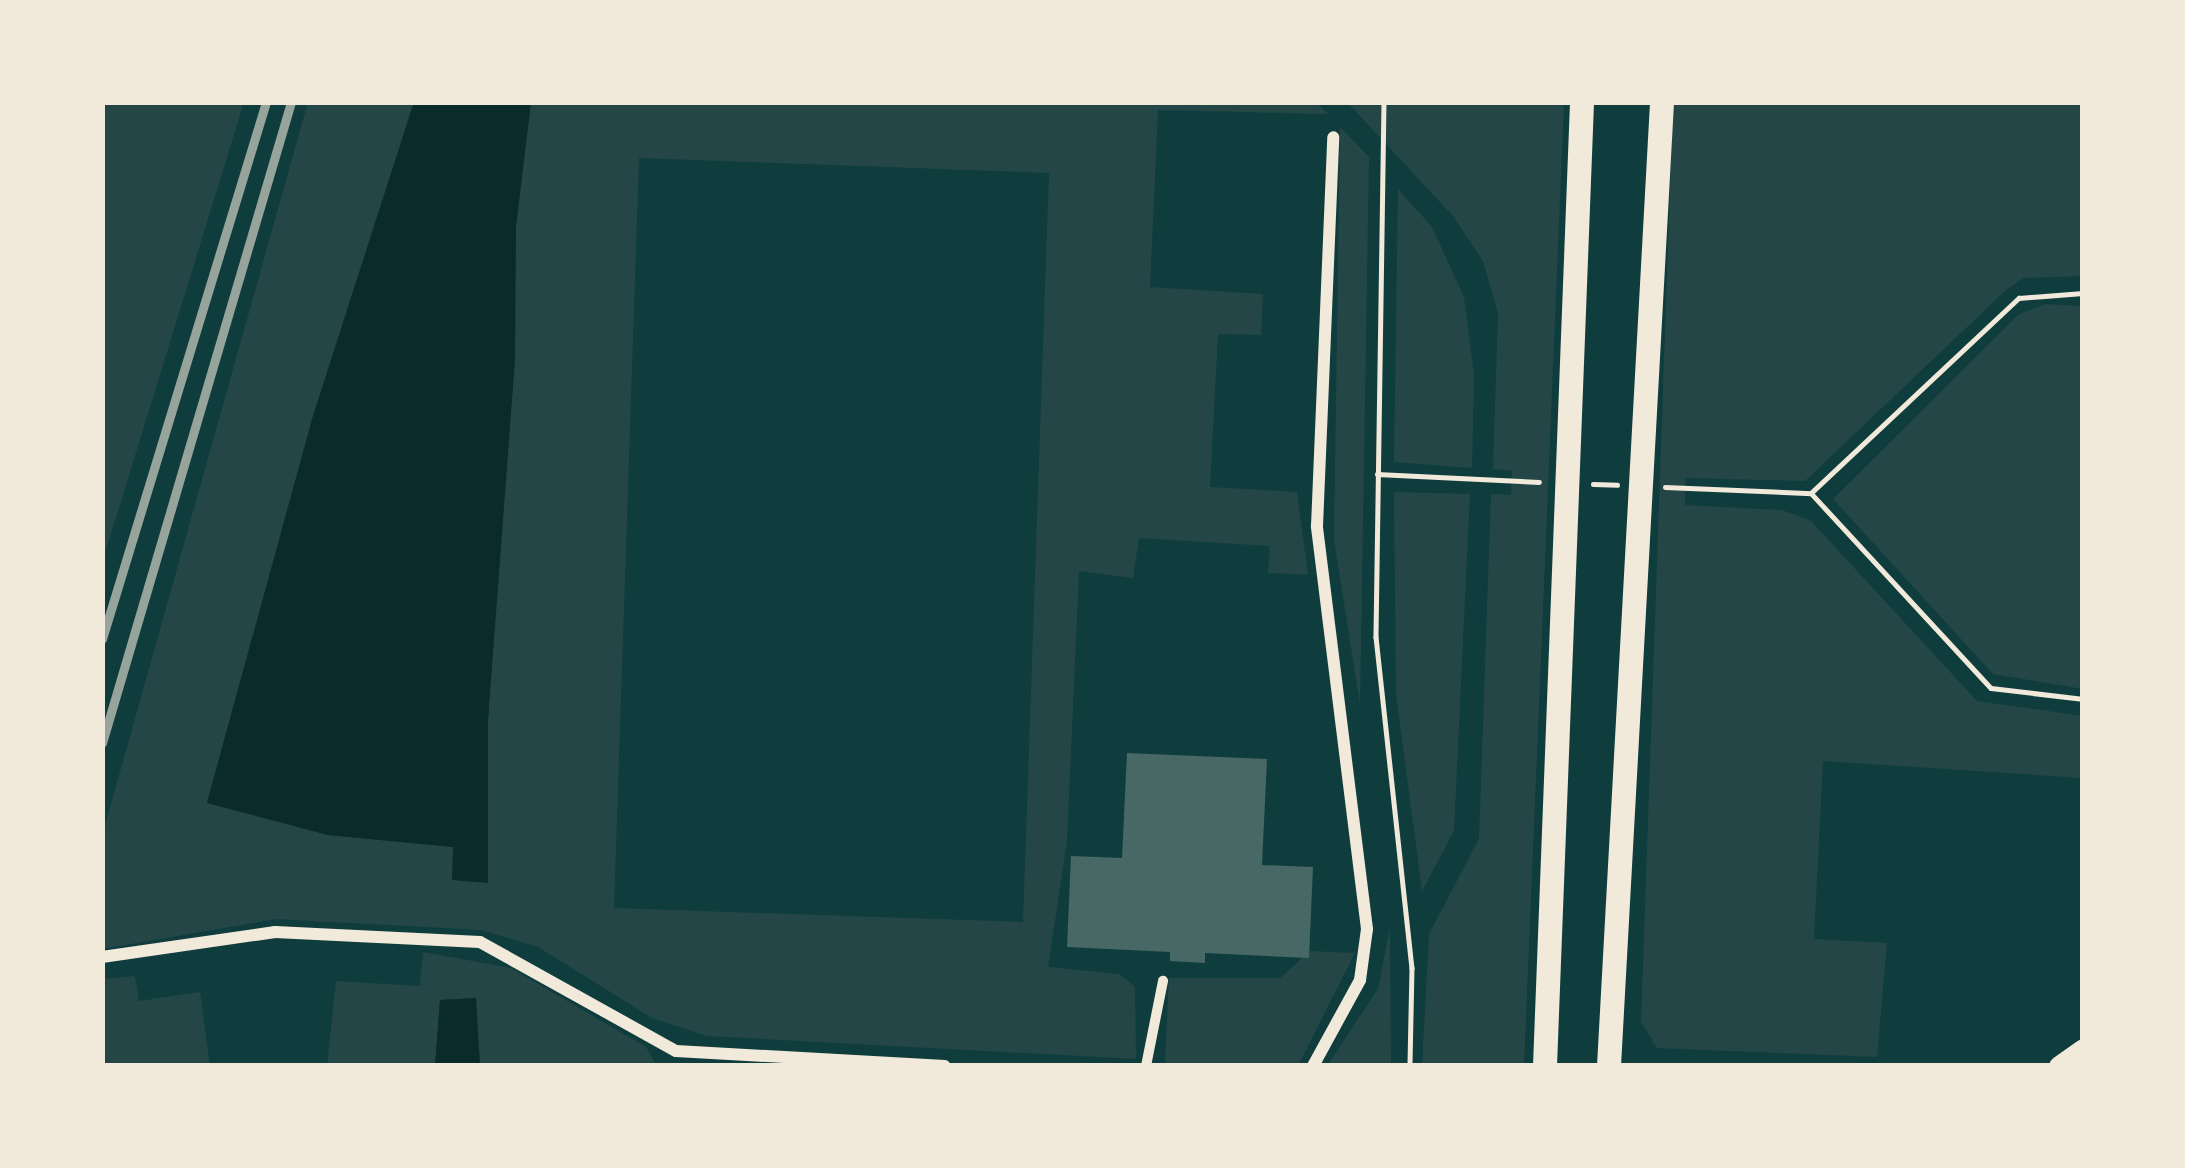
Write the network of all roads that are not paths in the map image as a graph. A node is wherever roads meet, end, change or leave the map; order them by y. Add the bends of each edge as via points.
1 (1582, 102) edge
2 (1662, 102) edge
3 (1333, 136) dead end
4 (102, 957) edge
5 (1162, 981) dead end
6 (2083, 1049) edge
7 (676, 1051) junction
8 (675, 1066) edge
9 (945, 1066) edge
10 (1146, 1066) edge
11 (1313, 1066) edge
12 (1545, 1066) edge
13 (1610, 1066) edge
14 (2059, 1066) edge

1 - 12 main road
2 - 13 main road
3 - 11 street via 1318,526 1366,929 1360,980
4 - 7 street via 275,932 480,942
5 - 10 street
6 - 14 street
7 - 8 street
7 - 9 street

